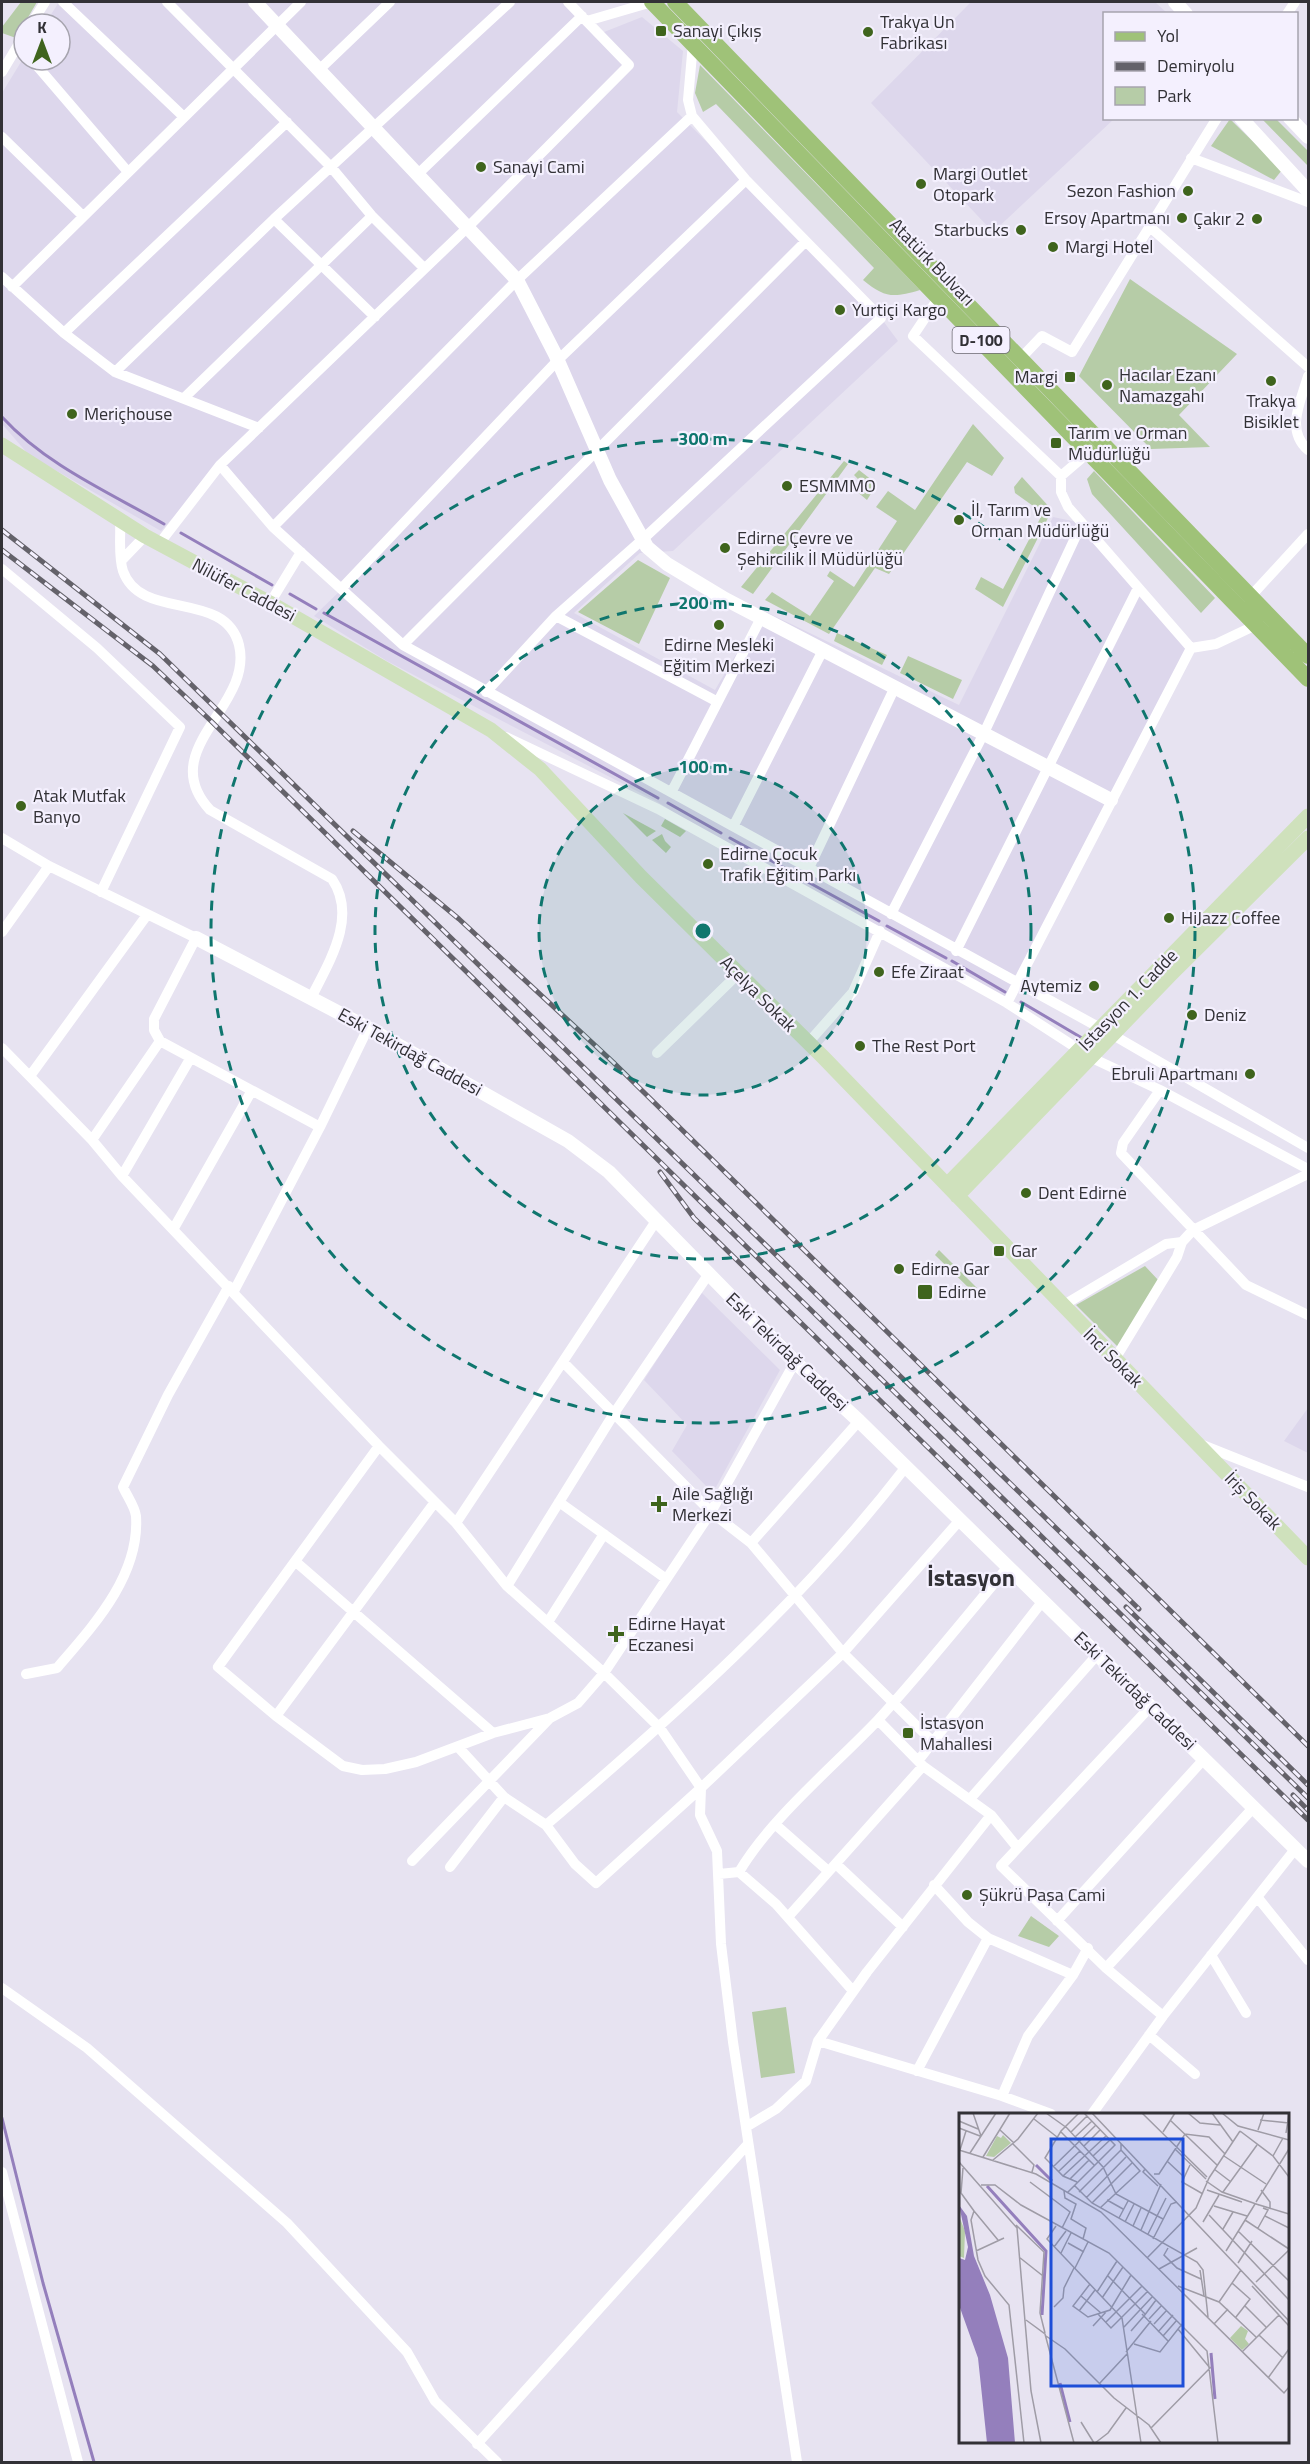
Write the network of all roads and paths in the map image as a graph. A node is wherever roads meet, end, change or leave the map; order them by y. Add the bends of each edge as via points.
1 (63, 2) edge
2 (167, 2) edge
3 (255, 2) edge
4 (301, 2) edge
5 (390, 2) edge
6 (510, 2) edge
7 (568, 2) edge
8 (652, 2) edge
9 (675, 2) edge
10 (584, 18) junction
11 (277, 25) junction
12 (693, 43) junction
13 (12, 58) edge
14 (233, 67) junction
15 (319, 69) junction
16 (2, 72) edge
17 (42, 72) edge
18 (183, 116) junction
19 (692, 116) junction
20 (1216, 120) edge
21 (1243, 120) edge
22 (1292, 120) edge
23 (287, 122) junction
24 (373, 128) junction
25 (2, 137) edge
26 (1308, 137) edge
27 (1191, 158) junction
28 (331, 167) junction
29 (128, 172) junction
30 (418, 174) junction
31 (746, 180) junction
32 (1308, 191) edge
33 (1308, 202) edge
34 (82, 216) junction
35 (372, 216) junction
36 (274, 219) junction
37 (468, 227) junction
38 (1150, 227) junction
39 (805, 242) junction
40 (321, 264) junction
41 (424, 268) junction
42 (2, 277) edge
43 (517, 280) junction
44 (12, 287) junction
45 (939, 297) junction
46 (375, 317) junction
47 (64, 333) junction
48 (1021, 358) junction
49 (558, 360) junction
50 (1308, 366) edge
51 (115, 372) junction
52 (1308, 376) edge
53 (184, 398) junction
54 (259, 428) junction
55 (2, 445) edge
56 (597, 450) junction
57 (1308, 450) edge
58 (1089, 452) junction
59 (220, 465) junction
60 (1061, 476) junction
61 (120, 521) junction
62 (1082, 523) junction
63 (273, 527) junction
64 (1308, 534) edge
65 (145, 536) junction
66 (642, 540) junction
67 (159, 544) junction
68 (301, 552) junction
69 (121, 561) junction
70 (2, 569) edge
71 (342, 588) junction
72 (1138, 588) junction
73 (1251, 596) junction
74 (270, 603) junction
75 (556, 616) junction
76 (761, 618) junction
77 (1256, 625) junction
78 (403, 645) junction
79 (1191, 648) junction
80 (823, 650) junction
81 (1308, 656) edge
82 (1308, 680) edge
83 (896, 687) junction
84 (486, 692) junction
85 (716, 702) junction
86 (491, 730) junction
87 (984, 733) junction
88 (1049, 767) junction
89 (672, 792) junction
90 (1111, 800) junction
91 (1308, 816) edge
92 (734, 825) junction
93 (2, 838) edge
94 (1308, 838) edge
95 (49, 866) junction
96 (808, 870) junction
97 (101, 892) junction
98 (891, 914) junction
99 (147, 915) junction
100 (880, 931) junction
101 (2, 932) edge
102 (196, 938) junction
103 (956, 951) junction
104 (738, 974) junction
105 (1018, 984) junction
106 (311, 998) junction
107 (1007, 1003) junction
108 (368, 1028) junction
109 (1106, 1032) junction
110 (160, 1041) junction
111 (808, 1043) junction
112 (2, 1048) edge
113 (657, 1053) dead end
114 (1086, 1054) junction
115 (190, 1059) junction
116 (30, 1076) junction
117 (1160, 1090) junction
118 (251, 1092) junction
119 (320, 1127) junction
120 (92, 1140) junction
121 (1308, 1148) edge
122 (1308, 1169) edge
123 (1308, 1174) edge
124 (122, 1176) junction
125 (952, 1190) junction
126 (656, 1221) junction
127 (174, 1228) junction
128 (1194, 1230) junction
129 (1182, 1242) junction
130 (708, 1275) junction
131 (231, 1288) junction
132 (1062, 1306) junction
133 (1308, 1315) edge
134 (1115, 1359) junction
135 (795, 1362) junction
136 (564, 1363) junction
137 (615, 1412) junction
138 (859, 1421) junction
139 (1198, 1443) junction
140 (379, 1446) junction
141 (905, 1468) junction
142 (1308, 1487) edge
143 (435, 1502) junction
144 (559, 1502) junction
145 (711, 1512) junction
146 (960, 1520) junction
147 (456, 1523) junction
148 (604, 1534) junction
149 (751, 1543) junction
150 (1308, 1558) edge
151 (296, 1562) junction
152 (1007, 1568) junction
153 (665, 1578) junction
154 (507, 1586) junction
155 (795, 1597) junction
156 (1042, 1602) junction
157 (353, 1611) junction
158 (548, 1622) junction
159 (843, 1653) junction
160 (1097, 1655) junction
161 (604, 1673) junction
162 (26, 1674) dead end
163 (892, 1704) junction
164 (1151, 1706) junction
165 (276, 1716) junction
166 (550, 1718) junction
167 (878, 1720) junction
168 (660, 1728) junction
169 (493, 1733) junction
170 (932, 1741) junction
171 (459, 1748) junction
172 (1204, 1759) junction
173 (921, 1764) junction
174 (489, 1781) junction
175 (701, 1788) junction
176 (504, 1797) junction
177 (970, 1799) junction
178 (1253, 1808) junction
179 (991, 1815) junction
180 (776, 1825) junction
181 (546, 1826) junction
182 (1017, 1847) junction
183 (1296, 1848) junction
184 (412, 1861) dead end
185 (1308, 1861) edge
186 (450, 1867) dead end
187 (832, 1867) junction
188 (739, 1872) junction
189 (719, 1875) junction
190 (934, 1885) junction
191 (1258, 1898) junction
192 (788, 1917) junction
193 (1057, 1921) junction
194 (903, 1927) junction
195 (988, 1938) junction
196 (1088, 1948) junction
197 (1211, 1955) junction
198 (1308, 1960) edge
199 (1106, 1968) junction
200 (1072, 1975) junction
201 (2, 1988) edge
202 (853, 1992) junction
203 (1246, 2013) dead end
204 (1163, 2016) junction
205 (1149, 2035) junction
206 (818, 2041) junction
207 (917, 2071) junction
208 (1195, 2074) dead end
209 (1002, 2096) junction
210 (1046, 2113) edge
211 (1093, 2113) edge
212 (746, 2127) junction
213 (748, 2144) junction
214 (2, 2172) edge
215 (477, 2444) junction
216 (78, 2463) edge
217 (497, 2463) edge
218 (797, 2463) edge

1 - 18 street
2 - 14 street
3 - 11 street
4 - 11 street
5 - 15 street
6 - 24 street
7 - 10 street
8 - 10 street
8 - 12 main road, Atatürk Bulvarı / D-100
9 - 48 main road, Atatürk Bulvarı / D-100
10 - 30 street
10 - 37 street via 629,65
11 - 14 street
11 - 15 street
12 - 19 street via 688,100
12 - 45 main road, Atatürk Bulvarı / D-100
13 - 16 street
14 - 18 street
14 - 23 street
15 - 24 street
17 - 29 street
18 - 29 street
19 - 31 street
19 - 43 street
20 - 27 street
21 - 32 street
22 - 26 street
23 - 28 street
23 - 47 street
24 - 28 street
24 - 30 street
25 - 34 street
27 - 33 street
27 - 38 street
28 - 35 street
28 - 36 street
29 - 34 street
30 - 37 street
31 - 39 street
31 - 49 street
34 - 44 street
35 - 40 street
35 - 41 street
36 - 40 street
36 - 51 street
37 - 41 street
37 - 43 street
38 - 48 street via 1072,352 1042,336
38 - 50 street
39 - 56 street
39 - 66 street via 881,318
40 - 46 street
40 - 53 street
41 - 46 street
42 - 44 street
43 - 49 street
43 - 63 street
44 - 47 street
45 - 58 main road, Atatürk Bulvarı / D-100
45 - 60 street via 914,336
46 - 54 street
47 - 51 street
48 - 73 main road, Atatürk Bulvarı / D-100
49 - 56 street
49 - 71 street
51 - 53 street
52 - 57 street via 1295,420 1297,436
53 - 54 street
54 - 59 street
55 - 61 main road, Nilüfer Caddesi
56 - 66 street
56 - 78 street
58 - 60 street
58 - 77 main road, Atatürk Bulvarı / D-100
59 - 63 street
59 - 67 street
60 - 62 street via 1061,492
61 - 65 main road, Nilüfer Caddesi
61 - 69 street
62 - 72 street
62 - 87 street
63 - 68 street
64 - 73 street
65 - 67 main road, Nilüfer Caddesi
65 - 69 street
66 - 75 street
66 - 76 street via 646,548 667,564
67 - 74 main road, Nilüfer Caddesi
68 - 71 street
68 - 74 street
69 - 106 street via 128,580 146,595 201,610 228,624 240,646 238,673 199,748 192,765 192,780 198,797 210,810 324,875 340,892 342,926
70 - 97 street via 97,648 180,727
71 - 78 street
72 - 79 street
72 - 88 street
73 - 81 main road, Atatürk Bulvarı / D-100
74 - 86 main road, Nilüfer Caddesi
75 - 84 street
75 - 85 street
76 - 80 street
76 - 85 street
77 - 79 street via 1216,644
77 - 82 main road, Atatürk Bulvarı / D-100
78 - 84 street
79 - 90 street
80 - 83 street
80 - 92 street
83 - 87 street
83 - 96 street
84 - 89 street
85 - 89 street
86 - 100 street via 658,809
86 - 104 main road, Açelya Sokak via 540,769
87 - 88 street
87 - 98 street
88 - 90 street
88 - 103 street
89 - 92 street
90 - 105 street
91 - 109 main road, İstasyon 1. Cadde
92 - 96 street
93 - 95 street
94 - 109 main road, İstasyon 1. Cadde
95 - 97 street
95 - 101 street
96 - 98 street
97 - 99 street
98 - 103 street
99 - 102 street
99 - 116 street
100 - 107 street
100 - 111 street via 852,992
102 - 106 street, Eski Tekirdağ Caddesi
102 - 110 street via 154,1018 154,1030
103 - 105 street
104 - 111 main road, Açelya Sokak
104 - 113 street
105 - 107 street
105 - 109 street
106 - 108 street, Eski Tekirdağ Caddesi
107 - 114 street
108 - 119 street
108 - 126 street, Eski Tekirdağ Caddesi via 568,1141 609,1172
109 - 114 main road, İstasyon 1. Cadde
109 - 121 street
110 - 115 street
110 - 120 street
111 - 125 main road, Açelya Sokak
112 - 116 street
114 - 117 street
114 - 125 main road, İstasyon 1. Cadde
115 - 118 street
115 - 124 street
116 - 120 street
117 - 122 street
117 - 128 street via 1123,1143 1121,1153
118 - 119 street
118 - 127 street
119 - 131 street
120 - 124 street
123 - 128 street
124 - 127 street
125 - 132 main road, İnci Sokak
126 - 130 street, Eski Tekirdağ Caddesi
126 - 136 street
127 - 131 street
128 - 129 street
128 - 133 street via 1246,1285
129 - 132 street via 1166,1244
129 - 134 street via 1177,1257
130 - 135 street, Eski Tekirdağ Caddesi
130 - 137 street
131 - 140 street
131 - 162 street via 168,1395 123,1487 136,1514 134,1551 118,1588 57,1668
132 - 134 main road, İnci Sokak
134 - 139 main road, İnci Sokak
135 - 138 street, Eski Tekirdağ Caddesi
135 - 145 street
136 - 137 street
136 - 147 street
137 - 144 street
137 - 145 street
138 - 141 street, Eski Tekirdağ Caddesi
138 - 149 street
139 - 142 street, İnci Sokak
139 - 150 main road, İriş Sokak
140 - 143 street
140 - 151 street
141 - 146 street, Eski Tekirdağ Caddesi
141 - 155 street via 860,1526
143 - 147 street
143 - 157 street
144 - 148 street
144 - 154 street
145 - 149 street
145 - 153 street
146 - 152 street, Eski Tekirdağ Caddesi
146 - 159 street
147 - 154 street
148 - 153 street
148 - 158 street
149 - 155 street
151 - 157 street
151 - 165 street via 218,1666
152 - 156 street, Eski Tekirdağ Caddesi
152 - 163 street
153 - 161 street
154 - 158 street
155 - 159 street
155 - 168 street
156 - 160 street, Eski Tekirdağ Caddesi
156 - 170 street
157 - 165 street
157 - 169 street
158 - 161 street
159 - 163 street
159 - 175 street
160 - 164 street, Eski Tekirdağ Caddesi
160 - 177 street
161 - 166 street via 578,1703
161 - 168 street
163 - 167 street
163 - 170 street
164 - 172 street, Eski Tekirdağ Caddesi
164 - 182 street
165 - 171 street via 343,1766 362,1770 416,1762
166 - 169 street
166 - 174 street
167 - 173 street
167 - 180 street
168 - 175 street
168 - 181 street
169 - 171 street
170 - 173 street
171 - 174 street
172 - 178 street, Eski Tekirdağ Caddesi
172 - 193 street
173 - 177 street
173 - 187 street
174 - 176 street
174 - 184 street
175 - 181 street via 596,1883
175 - 189 street via 700,1815 717,1851
176 - 181 street
176 - 186 street
177 - 179 street
178 - 183 street, Eski Tekirdağ Caddesi
178 - 199 street
179 - 182 street
179 - 190 street
180 - 187 street
180 - 188 street
182 - 193 street via 1001,1866
183 - 185 street, Eski Tekirdağ Caddesi
183 - 191 street
187 - 192 street
187 - 194 street
188 - 189 street
188 - 192 street
189 - 212 street via 721,1944
190 - 194 street
190 - 195 street
191 - 197 street
191 - 198 street
192 - 202 street
193 - 196 street
194 - 202 street
195 - 200 street
195 - 207 street
196 - 199 street
196 - 200 street
197 - 203 street
197 - 204 street
199 - 204 street
200 - 209 street via 1028,2036
201 - 215 street via 87,2048 287,2223 407,2352 435,2401
202 - 206 street
204 - 205 street
205 - 208 street
205 - 211 street
206 - 207 street
206 - 212 street via 806,2081 776,2109
207 - 209 street
209 - 210 street
212 - 213 street
213 - 215 street
213 - 218 street
214 - 216 street
215 - 217 street

